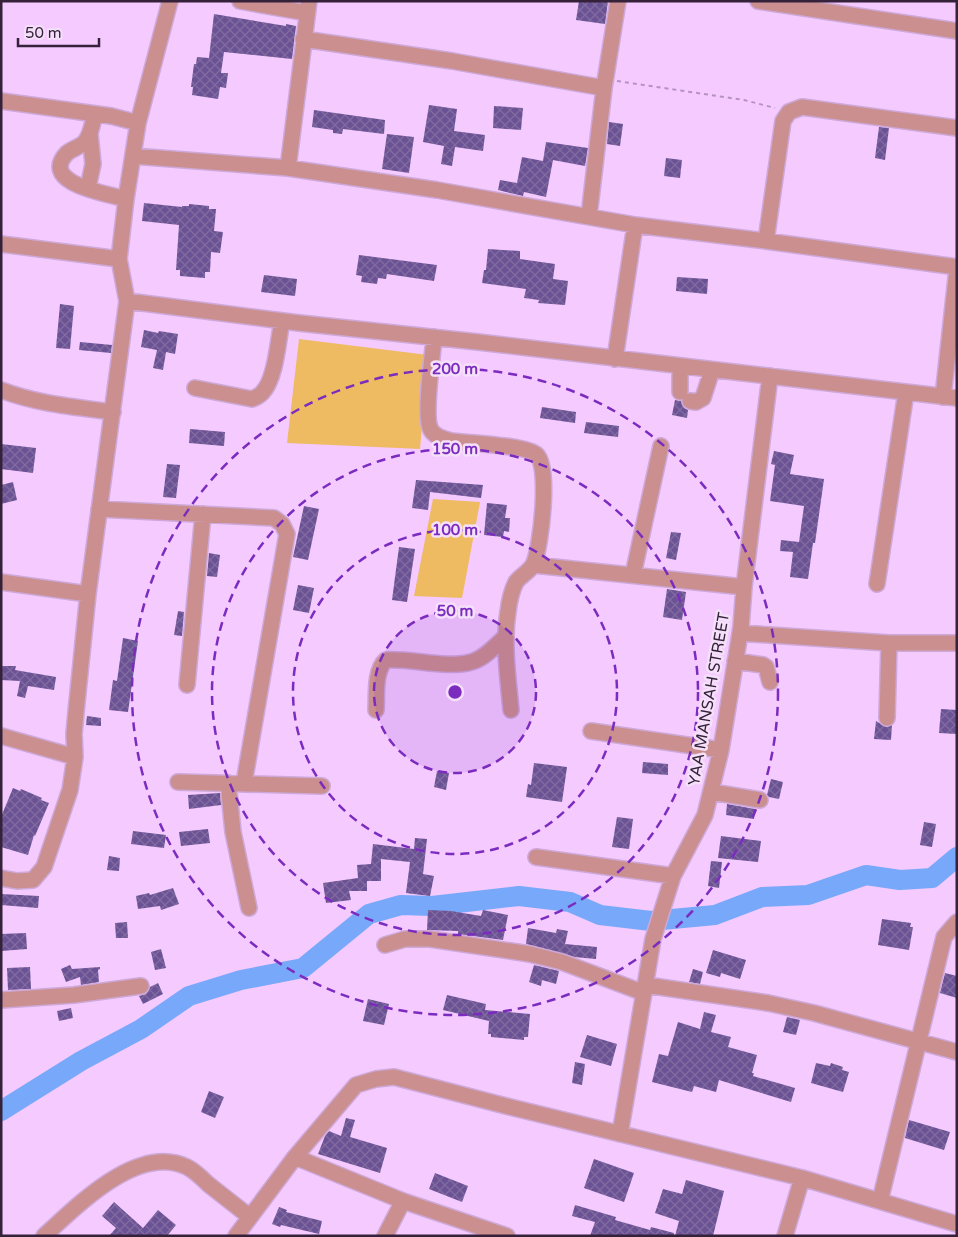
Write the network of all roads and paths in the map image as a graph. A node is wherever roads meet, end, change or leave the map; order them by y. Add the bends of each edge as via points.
1 (170, 1) edge
2 (240, 1) edge
3 (618, 1) edge
4 (758, 1) edge
5 (308, 7) edge
6 (957, 31) edge
7 (303, 39) junction
8 (604, 84) junction
9 (1, 101) edge
10 (790, 112) junction
11 (95, 114) junction
12 (138, 123) junction
13 (957, 128) edge
14 (90, 134) junction
15 (133, 156) junction
16 (288, 168) junction
17 (88, 188) junction
18 (126, 199) junction
19 (589, 216) junction
20 (635, 225) junction
21 (766, 241) junction
22 (1, 244) edge
23 (120, 259) junction
24 (957, 268) edge
25 (127, 301) junction
26 (282, 321) junction
27 (434, 337) junction
28 (615, 359) junction
29 (680, 366) junction
30 (712, 370) junction
31 (770, 376) junction
32 (195, 388) dead end
33 (1, 390) edge
34 (906, 392) junction
35 (950, 397) edge
36 (113, 412) junction
37 (661, 446) dead end
38 (99, 509) junction
39 (203, 514) junction
40 (534, 565) junction
41 (633, 575) junction
42 (1, 582) edge
43 (877, 584) dead end
44 (744, 587) junction
45 (88, 594) junction
46 (740, 633) junction
47 (505, 637) junction
48 (889, 643) junction
49 (957, 643) edge
50 (735, 661) junction
51 (770, 682) dead end
52 (187, 685) dead end
53 (376, 710) dead end
54 (510, 710) dead end
55 (887, 718) dead end
56 (591, 731) dead end
57 (1, 736) edge
58 (722, 750) junction
59 (75, 757) junction
60 (178, 782) dead end
61 (228, 783) junction
62 (244, 783) junction
63 (322, 786) dead end
64 (712, 792) junction
65 (760, 800) dead end
66 (536, 857) dead end
67 (673, 876) junction
68 (1, 878) edge
69 (249, 908) dead end
70 (957, 922) edge
71 (385, 946) dead end
72 (141, 986) dead end
73 (645, 989) junction
74 (1, 1000) edge
75 (920, 1042) junction
76 (957, 1052) edge
77 (620, 1134) junction
78 (295, 1157) junction
79 (802, 1178) junction
80 (403, 1201) junction
81 (880, 1201) junction
82 (250, 1217) junction
83 (957, 1224) edge
84 (44, 1236) edge
85 (236, 1236) edge
86 (385, 1236) edge
87 (507, 1236) edge
88 (785, 1236) edge

1 - 12 street
2 - 5 street
3 - 8 street
4 - 6 street
5 - 7 street
7 - 8 street
7 - 16 street
8 - 10 path via 744,100
8 - 19 street
9 - 11 street
10 - 13 street via 802,107
10 - 21 street via 783,121
11 - 12 street
11 - 14 street
12 - 15 street
14 - 17 street via 93,164
14 - 17 street via 67,154 61,166 63,177 72,184
15 - 16 street
15 - 18 street
16 - 19 street
17 - 18 street
18 - 23 street
19 - 20 street
20 - 21 street
20 - 28 street
21 - 24 street
22 - 23 street
23 - 25 street
24 - 35 street
25 - 26 street
25 - 36 street
26 - 27 street
26 - 32 street via 269,383 262,393 252,399
27 - 28 street
27 - 40 street via 428,418 432,432 451,441 525,449 537,454 542,466 542,518
28 - 29 street
29 - 30 street
29 - 30 street via 685,396 696,402 703,398
30 - 31 street
31 - 34 street
31 - 44 street, YAA MANSAH STREET
33 - 36 street via 52,404
34 - 35 street
34 - 43 street
36 - 38 street
37 - 41 street
38 - 39 street
38 - 45 street
39 - 52 street
39 - 62 street via 274,518 287,534
40 - 41 street
40 - 47 street via 516,583 508,609
41 - 44 street
42 - 45 street
44 - 46 street, YAA MANSAH STREET
45 - 59 street via 74,734
46 - 48 street
46 - 50 street, YAA MANSAH STREET
47 - 53 street via 471,662 448,664 386,660 378,672
47 - 54 street
48 - 49 street
48 - 55 street
50 - 51 street via 762,664
50 - 58 street, YAA MANSAH STREET
56 - 58 street
57 - 59 street
58 - 64 street, YAA MANSAH STREET
59 - 68 street via 70,790 44,867 33,880
60 - 61 street
61 - 62 street
61 - 69 street via 233,832
62 - 63 street
64 - 65 street
64 - 67 street, YAA MANSAH STREET via 705,815
66 - 67 street
67 - 73 street, YAA MANSAH STREET via 653,940
70 - 75 street via 944,937
71 - 73 street via 405,939 430,939 522,953 562,962
72 - 74 street
73 - 75 street via 768,1003
73 - 77 street, YAA MANSAH STREET
75 - 76 street
75 - 81 street
77 - 78 street via 394,1077 356,1085
77 - 79 street
78 - 80 street
78 - 82 street
79 - 81 street
79 - 88 street
80 - 86 street
80 - 87 street
81 - 83 street
82 - 84 street via 189,1168 159,1161 123,1173 89,1195
82 - 85 street

